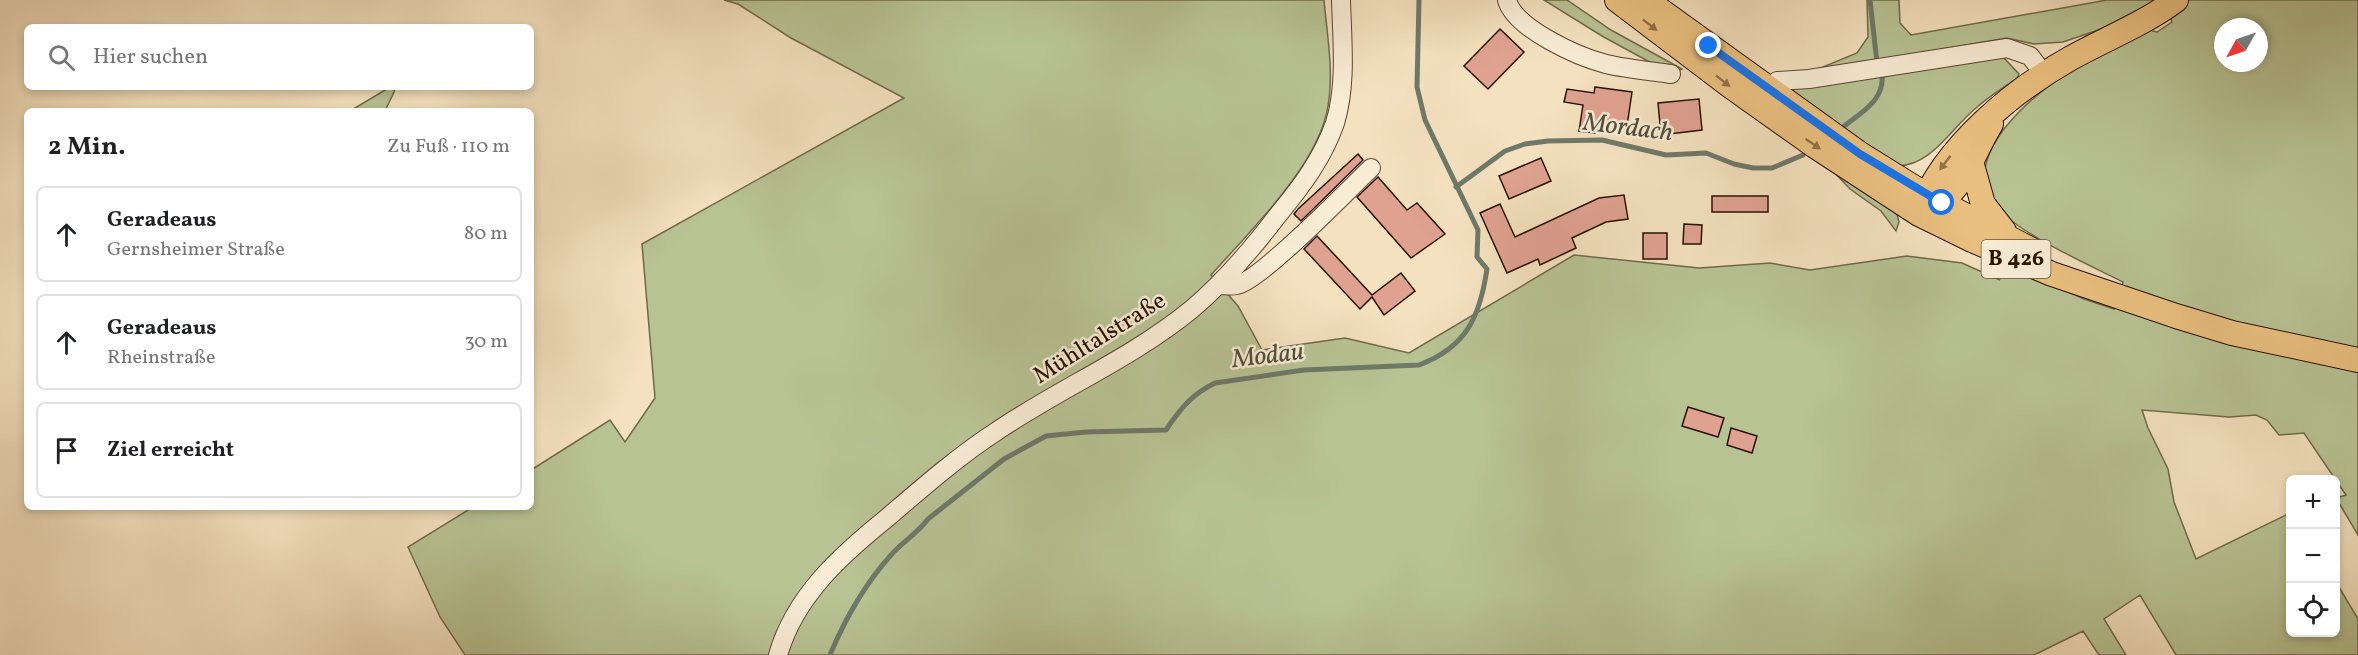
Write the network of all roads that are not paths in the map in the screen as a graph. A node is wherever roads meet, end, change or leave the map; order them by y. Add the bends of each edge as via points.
1 (1341, 0) edge
2 (1507, 0) edge
3 (1617, 0) edge
4 (1646, 0) edge
5 (2175, 0) edge
6 (1671, 74) dead end
7 (2044, 74) junction
8 (1772, 95) junction
9 (2002, 107) junction
10 (1972, 165) junction
11 (1371, 168) dead end
12 (1929, 204) junction
13 (2014, 241) junction
14 (1218, 285) junction
15 (2117, 295) junction
16 (2358, 360) edge
17 (778, 655) edge

1 - 14 street, Mühltalstraße via 1341,96 1329,140 1300,187
2 - 6 street via 1522,21 1573,51 1606,64
3 -> 8 main road, B 426 via 1682,49
4 - 8 main road, B 426
5 - 7 main road
7 - 8 street via 2030,56 2007,48 1820,77
7 - 9 main road
8 - 12 main road, B 426
9 - 10 main road
9 -> 12 main road via 1951,156
10 - 12 main road via 1955,190
10 - 13 main road via 1983,204
11 - 14 street via 1253,276 1238,285
12 - 13 main road, B 426
12 - 15 main road, B 426 via 1972,240
13 - 15 main road, B 426
14 - 17 street, Mühltalstraße via 1191,310 1135,349 995,432 860,540 797,610
15 - 16 main road, B 426 via 2232,333

